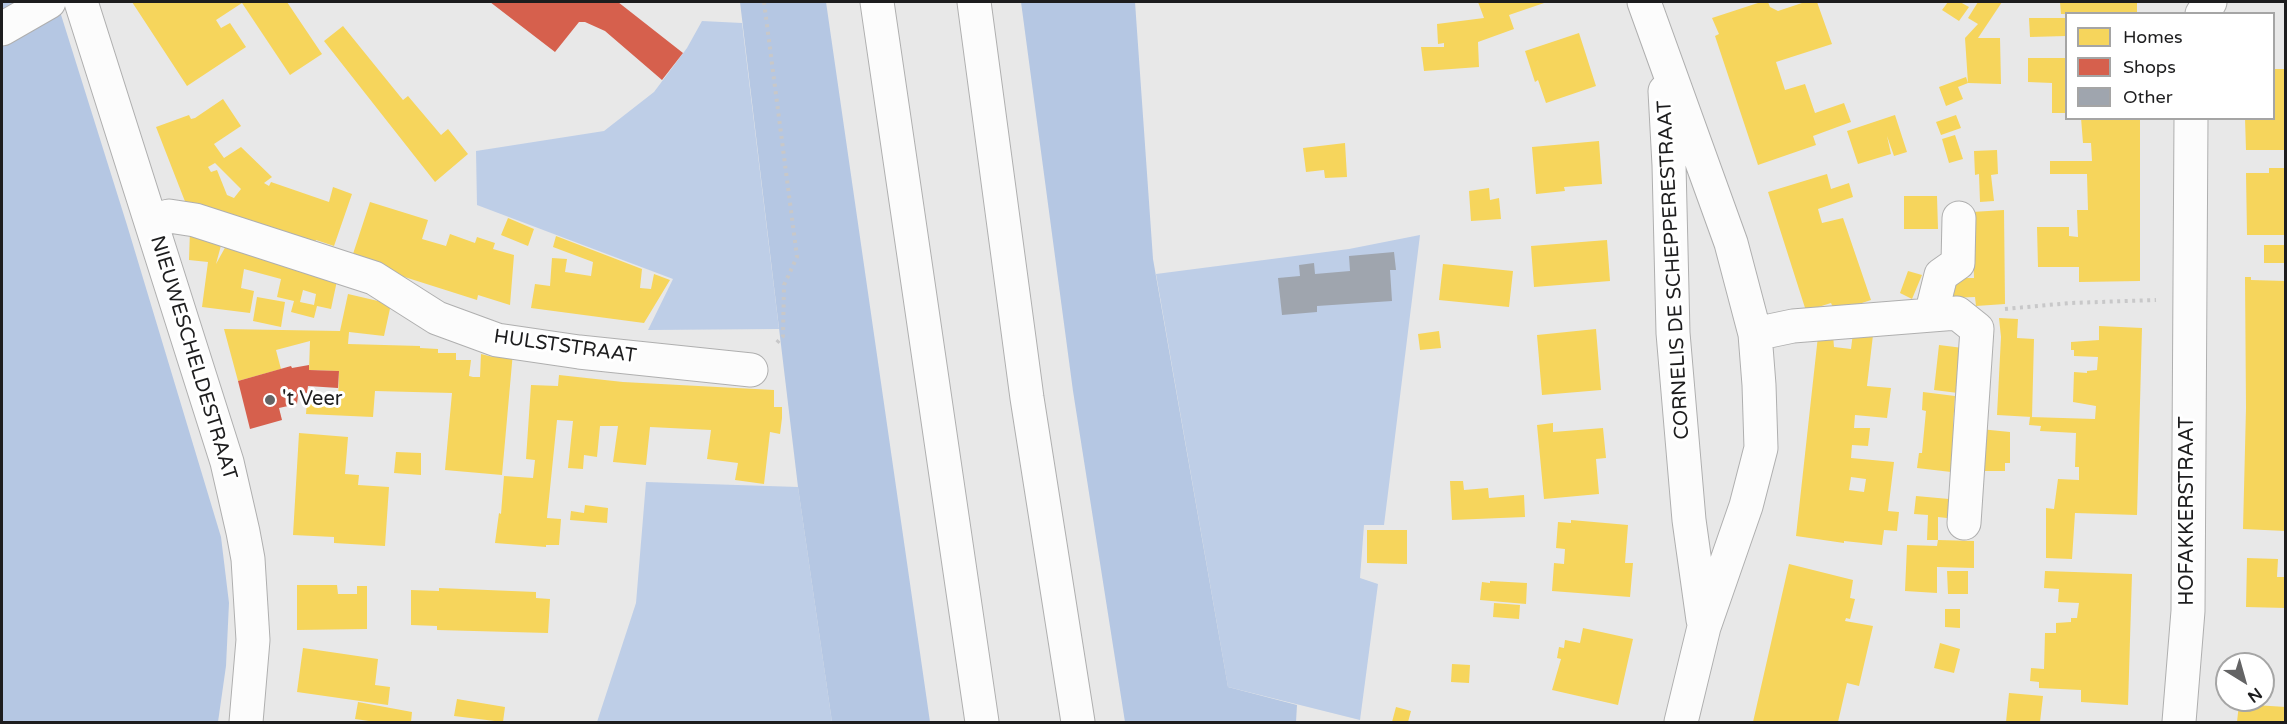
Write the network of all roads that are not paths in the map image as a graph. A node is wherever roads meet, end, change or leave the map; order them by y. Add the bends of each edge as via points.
1 (49, 2) edge
2 (81, 2) edge
3 (876, 2) edge
4 (974, 2) edge
5 (1644, 2) edge
6 (2, 29) edge
7 (1663, 57) junction
8 (2191, 120) edge
9 (1959, 218) dead end
10 (151, 221) junction
11 (1944, 314) junction
12 (1755, 334) junction
13 (751, 370) road end
14 (1964, 523) dead end
15 (1704, 627) junction
16 (246, 723) edge
17 (982, 723) edge
18 (1078, 723) edge
19 (1681, 723) edge
20 (2179, 723) edge

1 - 6 main road
2 - 10 main road, NIEUWESCHELDESTRAAT
3 - 17 main road
4 - 18 main road via 1027,398
5 - 7 main road, CORNELIS DE SCHEPPERESTRAAT
7 - 12 main road, CORNELIS DE SCHEPPERESTRAAT via 1731,243
7 - 15 main road, CORNELIS DE SCHEPPERESTRAAT via 1670,165 1673,333 1689,520
8 - 20 main road, HOFAKKERSTRAAT via 2188,611
9 - 11 main road via 1959,263 1941,275
10 - 13 main road, HULSTSTRAAT via 169,216 195,220 374,278 437,318 497,340
10 - 16 main road, NIEUWESCHELDESTRAAT via 227,462 247,550 253,640
11 - 12 main road via 1793,326
11 - 14 main road via 1977,329
12 - 15 main road, CORNELIS DE SCHEPPERESTRAAT via 1761,448 1746,506
15 - 19 main road, CORNELIS DE SCHEPPERESTRAAT

